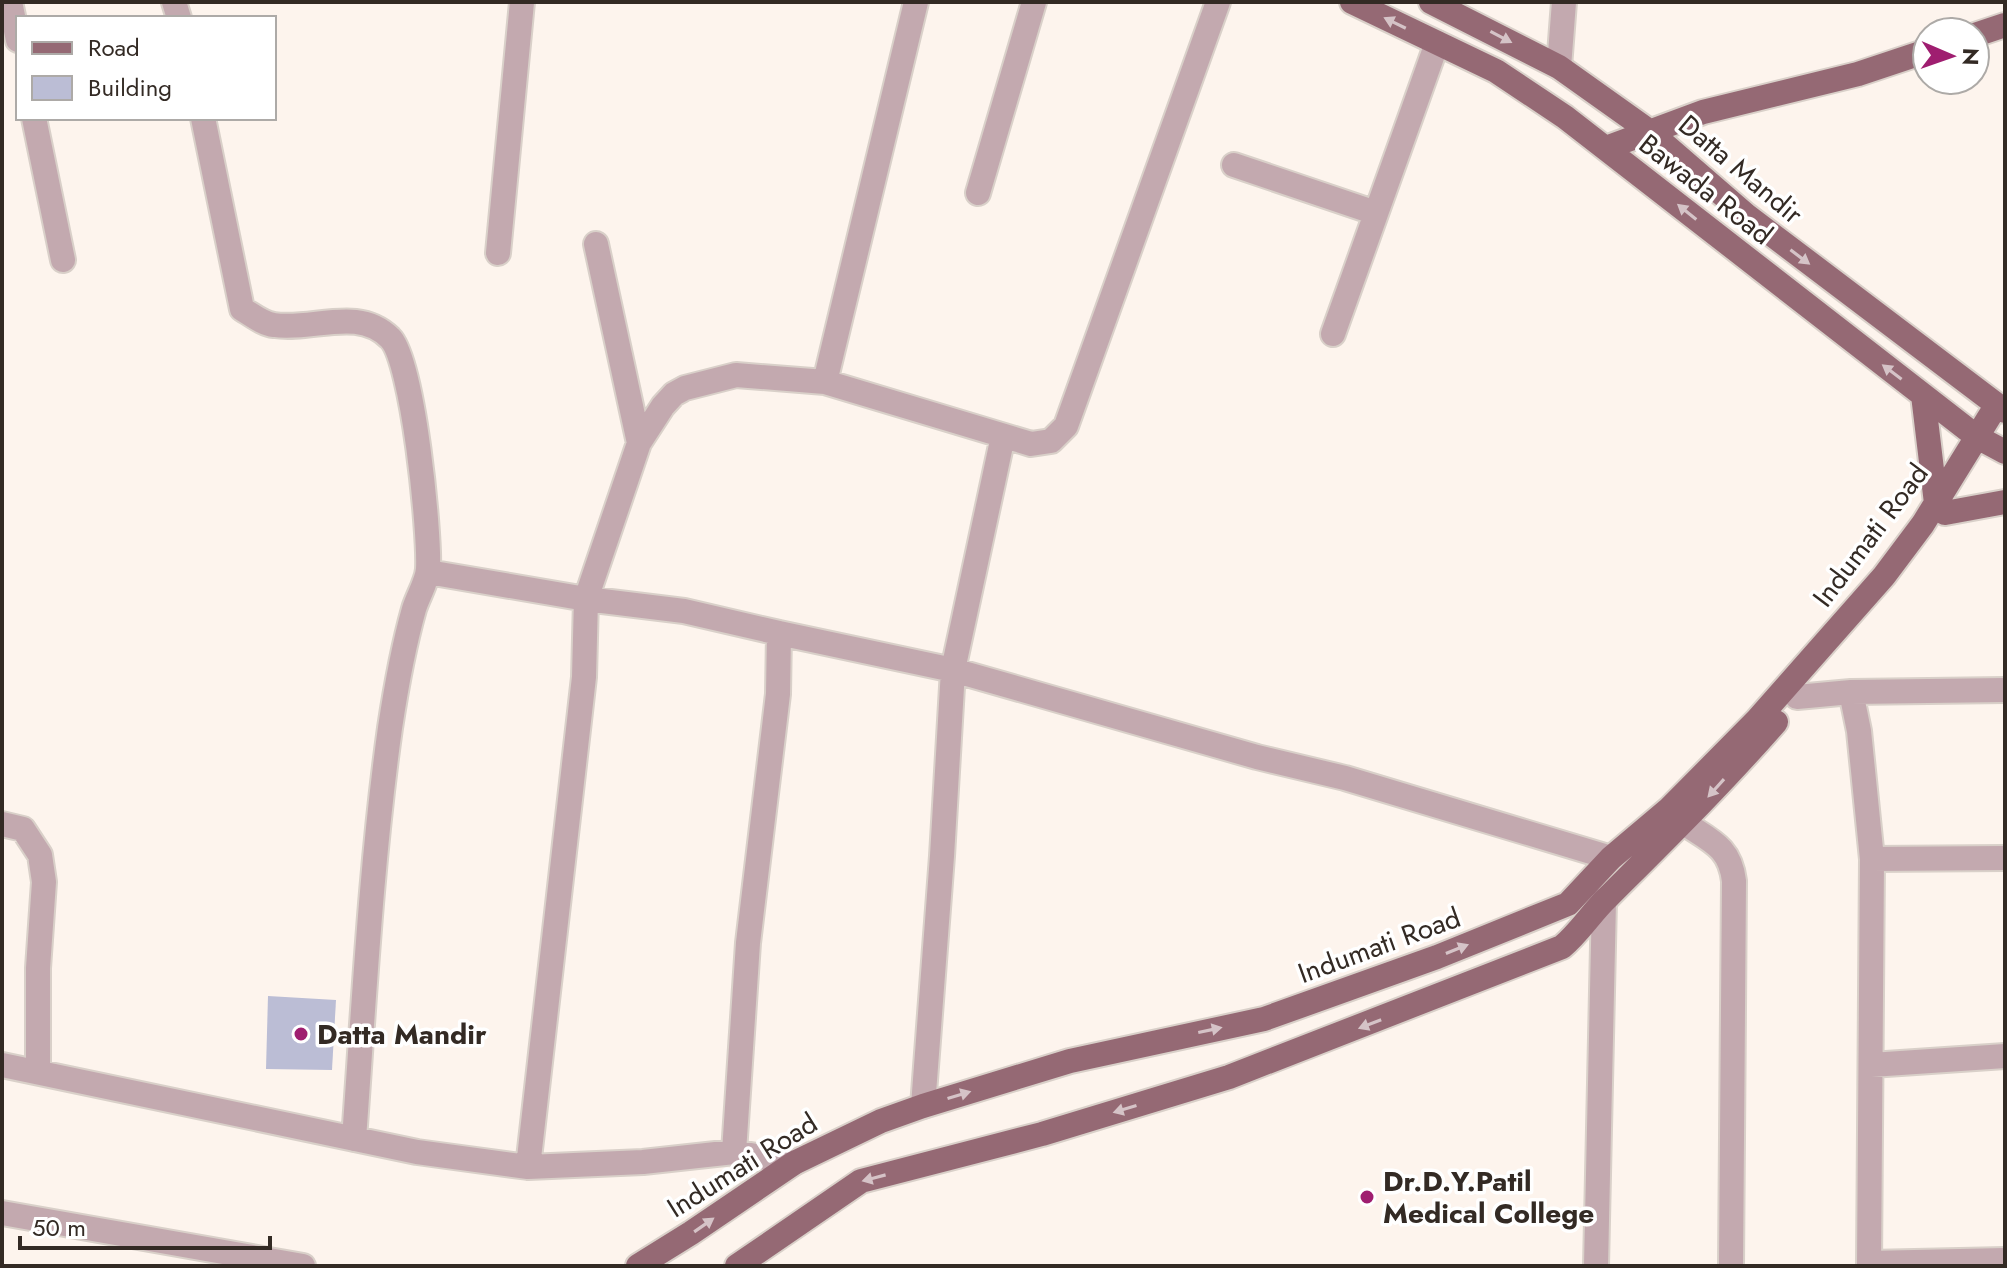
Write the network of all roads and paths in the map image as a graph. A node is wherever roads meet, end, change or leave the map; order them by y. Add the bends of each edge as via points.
1 (10, 2) edge
2 (522, 2) edge
3 (916, 2) edge
4 (1034, 2) edge
5 (1218, 2) edge
6 (1352, 2) edge
7 (1564, 2) edge
8 (1443, 4) edge
9 (16, 30) edge
10 (1437, 43) junction
11 (1911, 56) edge
12 (1559, 67) junction
13 (34, 120) edge
14 (203, 120) edge
15 (1649, 131) junction
16 (1606, 148) junction
17 (1234, 165) dead end
18 (978, 193) dead end
19 (1376, 213) junction
20 (596, 244) dead end
21 (498, 253) dead end
22 (63, 260) dead end
23 (1333, 334) dead end
24 (825, 382) junction
25 (1923, 395) junction
26 (1997, 429) edge
27 (1003, 436) junction
28 (639, 443) junction
29 (2005, 502) edge
30 (1940, 508) junction
31 (428, 572) junction
32 (586, 599) junction
33 (779, 633) junction
34 (953, 670) junction
35 (2005, 690) edge
36 (1851, 692) junction
37 (1797, 697) junction
38 (1684, 823) junction
39 (2, 824) edge
40 (1611, 858) junction
41 (2005, 858) edge
42 (1872, 859) junction
43 (1604, 900) junction
44 (2005, 1056) edge
45 (2, 1065) edge
46 (1871, 1065) junction
47 (38, 1072) junction
48 (923, 1106) junction
49 (354, 1139) junction
50 (734, 1152) junction
51 (794, 1163) junction
52 (528, 1167) junction
53 (2, 1213) edge
54 (2005, 1260) edge
55 (1869, 1264) edge
56 (303, 1266) edge
57 (638, 1266) edge
58 (737, 1266) edge
59 (1596, 1266) edge
60 (1731, 1266) edge

1 - 9 street
2 - 21 street
3 - 24 street
4 - 18 street
5 - 27 street via 1066,426 1051,441 1031,444
10 -> 6 main road, Bawada Road
7 - 12 street
8 -> 12 main road, Datta Mandir
10 - 16 main road, Bawada Road via 1496,71
10 - 19 street
11 - 15 main road
12 - 15 main road, Datta Mandir
13 - 22 street
14 - 31 street via 242,309 272,326 351,321 376,327 393,340 418,438
15 - 16 main road
15 -> 26 main road, Datta Mandir via 1746,215 1906,334
25 -> 16 main road, Bawada Road
17 - 19 street
19 - 23 street
20 - 28 street
24 - 27 street
24 - 28 street via 736,375 685,388 663,406
25 - 26 main road, Bawada Road
25 - 30 main road
26 - 30 main road, Indumati Road
27 - 34 street
28 - 32 street
29 - 30 main road
30 - 37 main road, Indumati Road via 1897,579
30 - 40 main road, Indumati Road via 1757,720 1669,809
31 - 32 street
31 - 49 street via 402,658 390,729 371,897
32 - 33 street via 684,611
32 - 52 street via 584,677
33 - 34 street
33 - 50 street via 778,694 748,943
34 - 40 street
34 - 48 street
35 - 36 street
36 - 37 street
36 - 42 street
37 -> 38 main road, Indumati Road
38 - 43 main road, Indumati Road
38 - 60 street via 1725,850 1734,881
39 - 47 street via 23,829 40,855 44,882
48 -> 40 main road, Indumati Road via 1070,1061 1264,1019 1437,957 1568,904
41 - 42 street
42 - 46 street
43 -> 58 main road, Indumati Road via 1562,947 1229,1077 861,1181
43 - 59 street
44 - 46 street
45 - 47 street
46 - 55 street
47 - 49 street
48 - 51 main road, Indumati Road
49 - 52 street
50 - 51 street
50 - 52 street
57 -> 51 main road, Indumati Road
53 - 56 street
54 - 55 street

